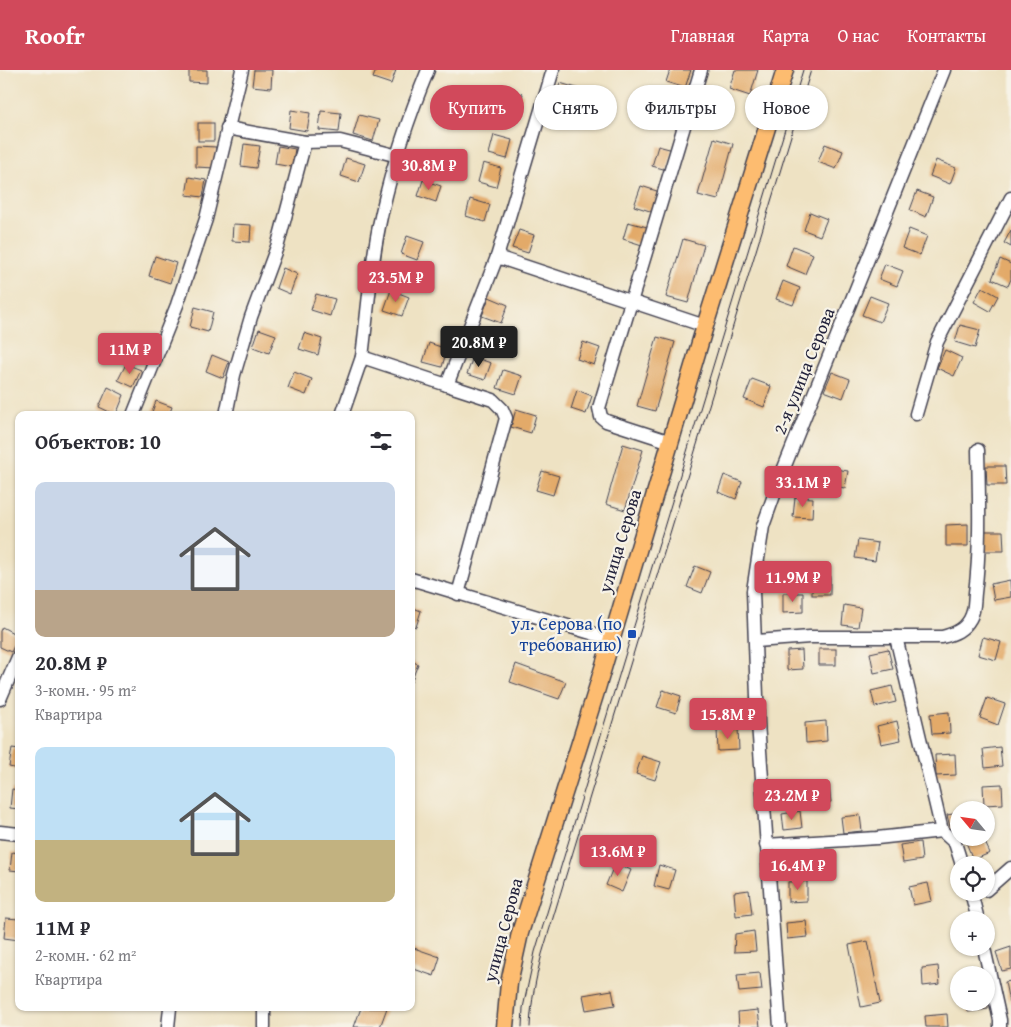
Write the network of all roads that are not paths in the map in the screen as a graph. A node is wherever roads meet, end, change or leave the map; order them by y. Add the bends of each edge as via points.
1 (242, 70) edge
2 (428, 70) edge
3 (553, 70) edge
4 (701, 70) edge
5 (785, 70) edge
6 (944, 70) edge
7 (227, 128) junction
8 (305, 142) junction
9 (398, 156) junction
10 (1011, 198) edge
11 (496, 257) junction
12 (632, 302) junction
13 (705, 326) junction
14 (362, 357) junction
15 (447, 385) junction
16 (135, 411) edge
17 (227, 411) edge
18 (343, 411) edge
19 (916, 414) dead end
20 (671, 442) junction
21 (978, 450) dead end
22 (415, 580) edge
23 (458, 594) junction
24 (896, 637) junction
25 (611, 639) junction
26 (756, 641) junction
27 (15, 664) edge
28 (0, 699) edge
29 (942, 831) junction
30 (0, 832) edge
31 (15, 834) edge
32 (766, 846) junction
33 (959, 856) edge
34 (1011, 868) edge
35 (995, 882) edge
36 (986, 956) edge
37 (170, 1011) edge
38 (264, 1011) edge
39 (1004, 1020) edge
40 (168, 1027) edge
41 (264, 1027) edge
42 (505, 1027) edge
43 (780, 1027) edge

1 - 7 street
2 - 9 street
3 - 11 street
4 - 12 street
5 - 13 main road, улица Серова
6 - 26 street, 2-я улица Серова via 766,514 753,591
7 - 8 street
7 - 16 street via 206,219 178,305
8 - 9 street via 340,141
8 - 17 street via 278,244 239,358
9 - 14 street via 376,242
10 - 19 street via 937,342
11 - 12 street
11 - 15 street
12 - 13 street
12 - 20 street via 598,408 606,421
13 - 20 main road, улица Серова
14 - 15 street
14 - 18 street
15 - 23 street via 494,400 506,418
20 - 25 main road, улица Серова
21 - 24 street via 979,553 971,618 960,631 951,635
22 - 23 street
23 - 25 street
24 - 26 street
24 - 29 street
25 - 42 main road, улица Серова via 520,933 509,983
26 - 32 street, 2-я улица Серова
27 - 28 street
29 - 32 street
29 - 33 street via 955,843
30 - 31 street
32 - 43 street, 2-я улица Серова
34 - 35 street
36 - 39 street
37 - 40 street
38 - 41 street

